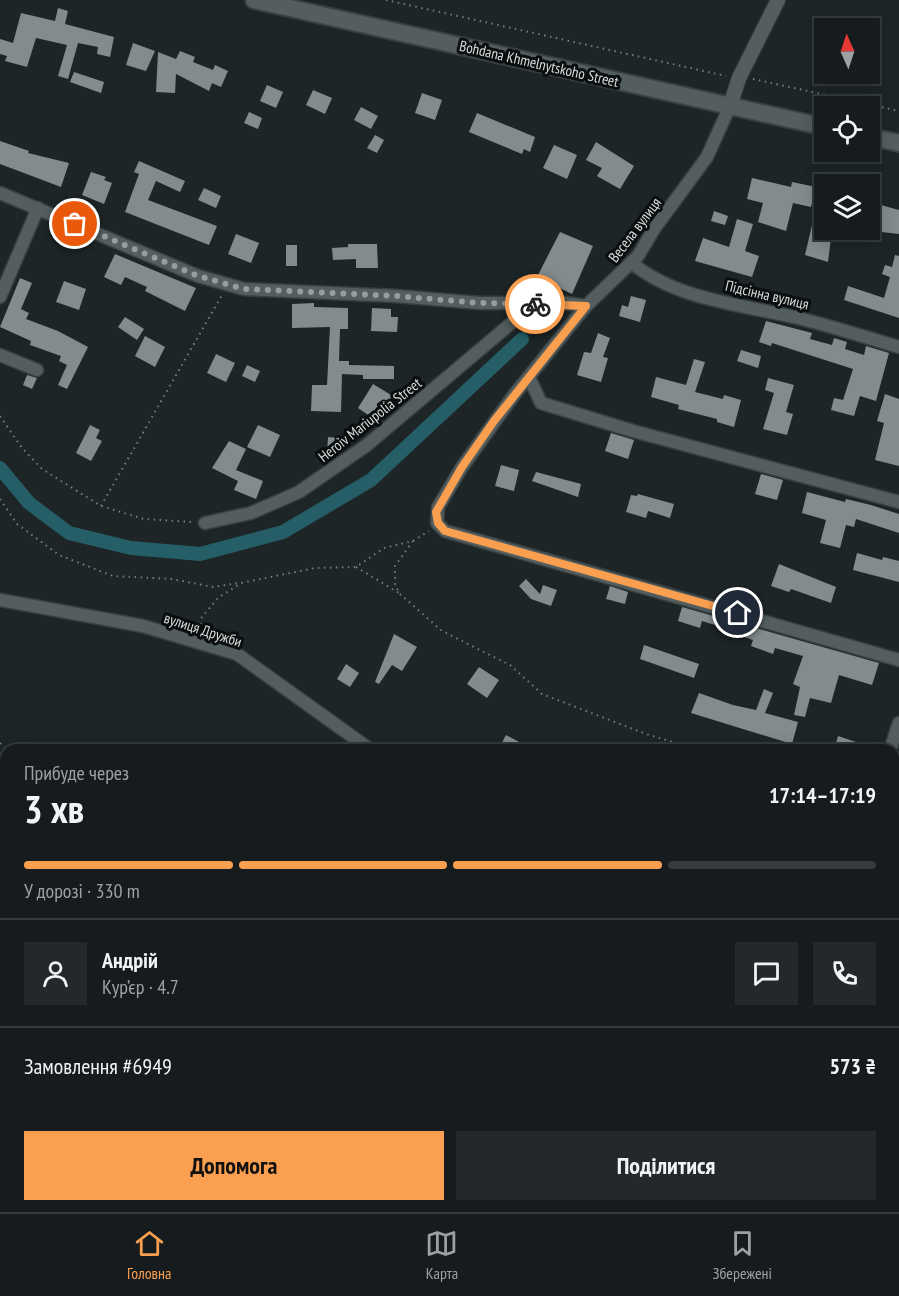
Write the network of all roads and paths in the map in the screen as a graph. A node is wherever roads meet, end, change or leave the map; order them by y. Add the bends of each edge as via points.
1 (254, 0) edge
2 (386, 0) edge
3 (778, 0) edge
4 (739, 78) junction
5 (730, 106) junction
6 (899, 111) edge
7 (814, 125) edge
8 (880, 139) edge
9 (899, 143) edge
10 (0, 193) edge
11 (38, 208) junction
12 (632, 263) junction
13 (227, 286) junction
14 (0, 297) edge
15 (534, 304) junction
16 (586, 306) junction
17 (899, 347) edge
18 (0, 355) edge
19 (37, 370) dead end
20 (530, 377) junction
21 (0, 416) edge
22 (0, 499) edge
23 (899, 502) edge
24 (101, 506) junction
25 (204, 523) joint
26 (438, 523) junction
27 (413, 541) junction
28 (356, 567) junction
29 (241, 583) junction
30 (400, 594) junction
31 (0, 600) edge
32 (196, 642) junction
33 (899, 660) edge
34 (899, 723) edge
35 (363, 744) edge
36 (679, 744) edge
37 (892, 744) edge

1 - 5 main road, Bohdana Khmelnytskoho Street
2 - 4 path
3 - 4 street
4 - 5 street
4 - 6 path
5 - 7 main road, Bohdana Khmelnytskoho Street
5 - 12 street, Весела вулиця via 707,157
8 - 9 main road
10 - 11 street
11 - 13 street
11 - 14 street
12 - 16 street, Весела вулиця
12 - 17 street, Підсінна вулиця via 672,287
13 - 15 street
13 - 24 path
15 - 16 street
15 - 25 street, Heroiv Mariupolia Street via 367,445 299,492 251,513
16 - 20 street, Весела вулиця
18 - 19 street
20 - 23 street via 541,403 633,432
20 - 26 street, Весела вулиця via 462,467 438,507
21 - 24 path via 42,469
22 - 29 path via 17,524 59,555 113,576 172,579 213,587
24 - 25 path via 144,519
26 - 27 path
26 - 33 street via 445,531
27 - 28 path via 384,548
27 - 30 path via 395,566 395,585
28 - 29 path via 315,568
28 - 30 path
29 - 32 path via 218,598 202,617
30 - 36 path via 442,631 510,665 542,694
31 - 32 street, вулиця Дружби via 143,626
32 - 35 street, вулиця Дружби via 237,654
34 - 37 street

